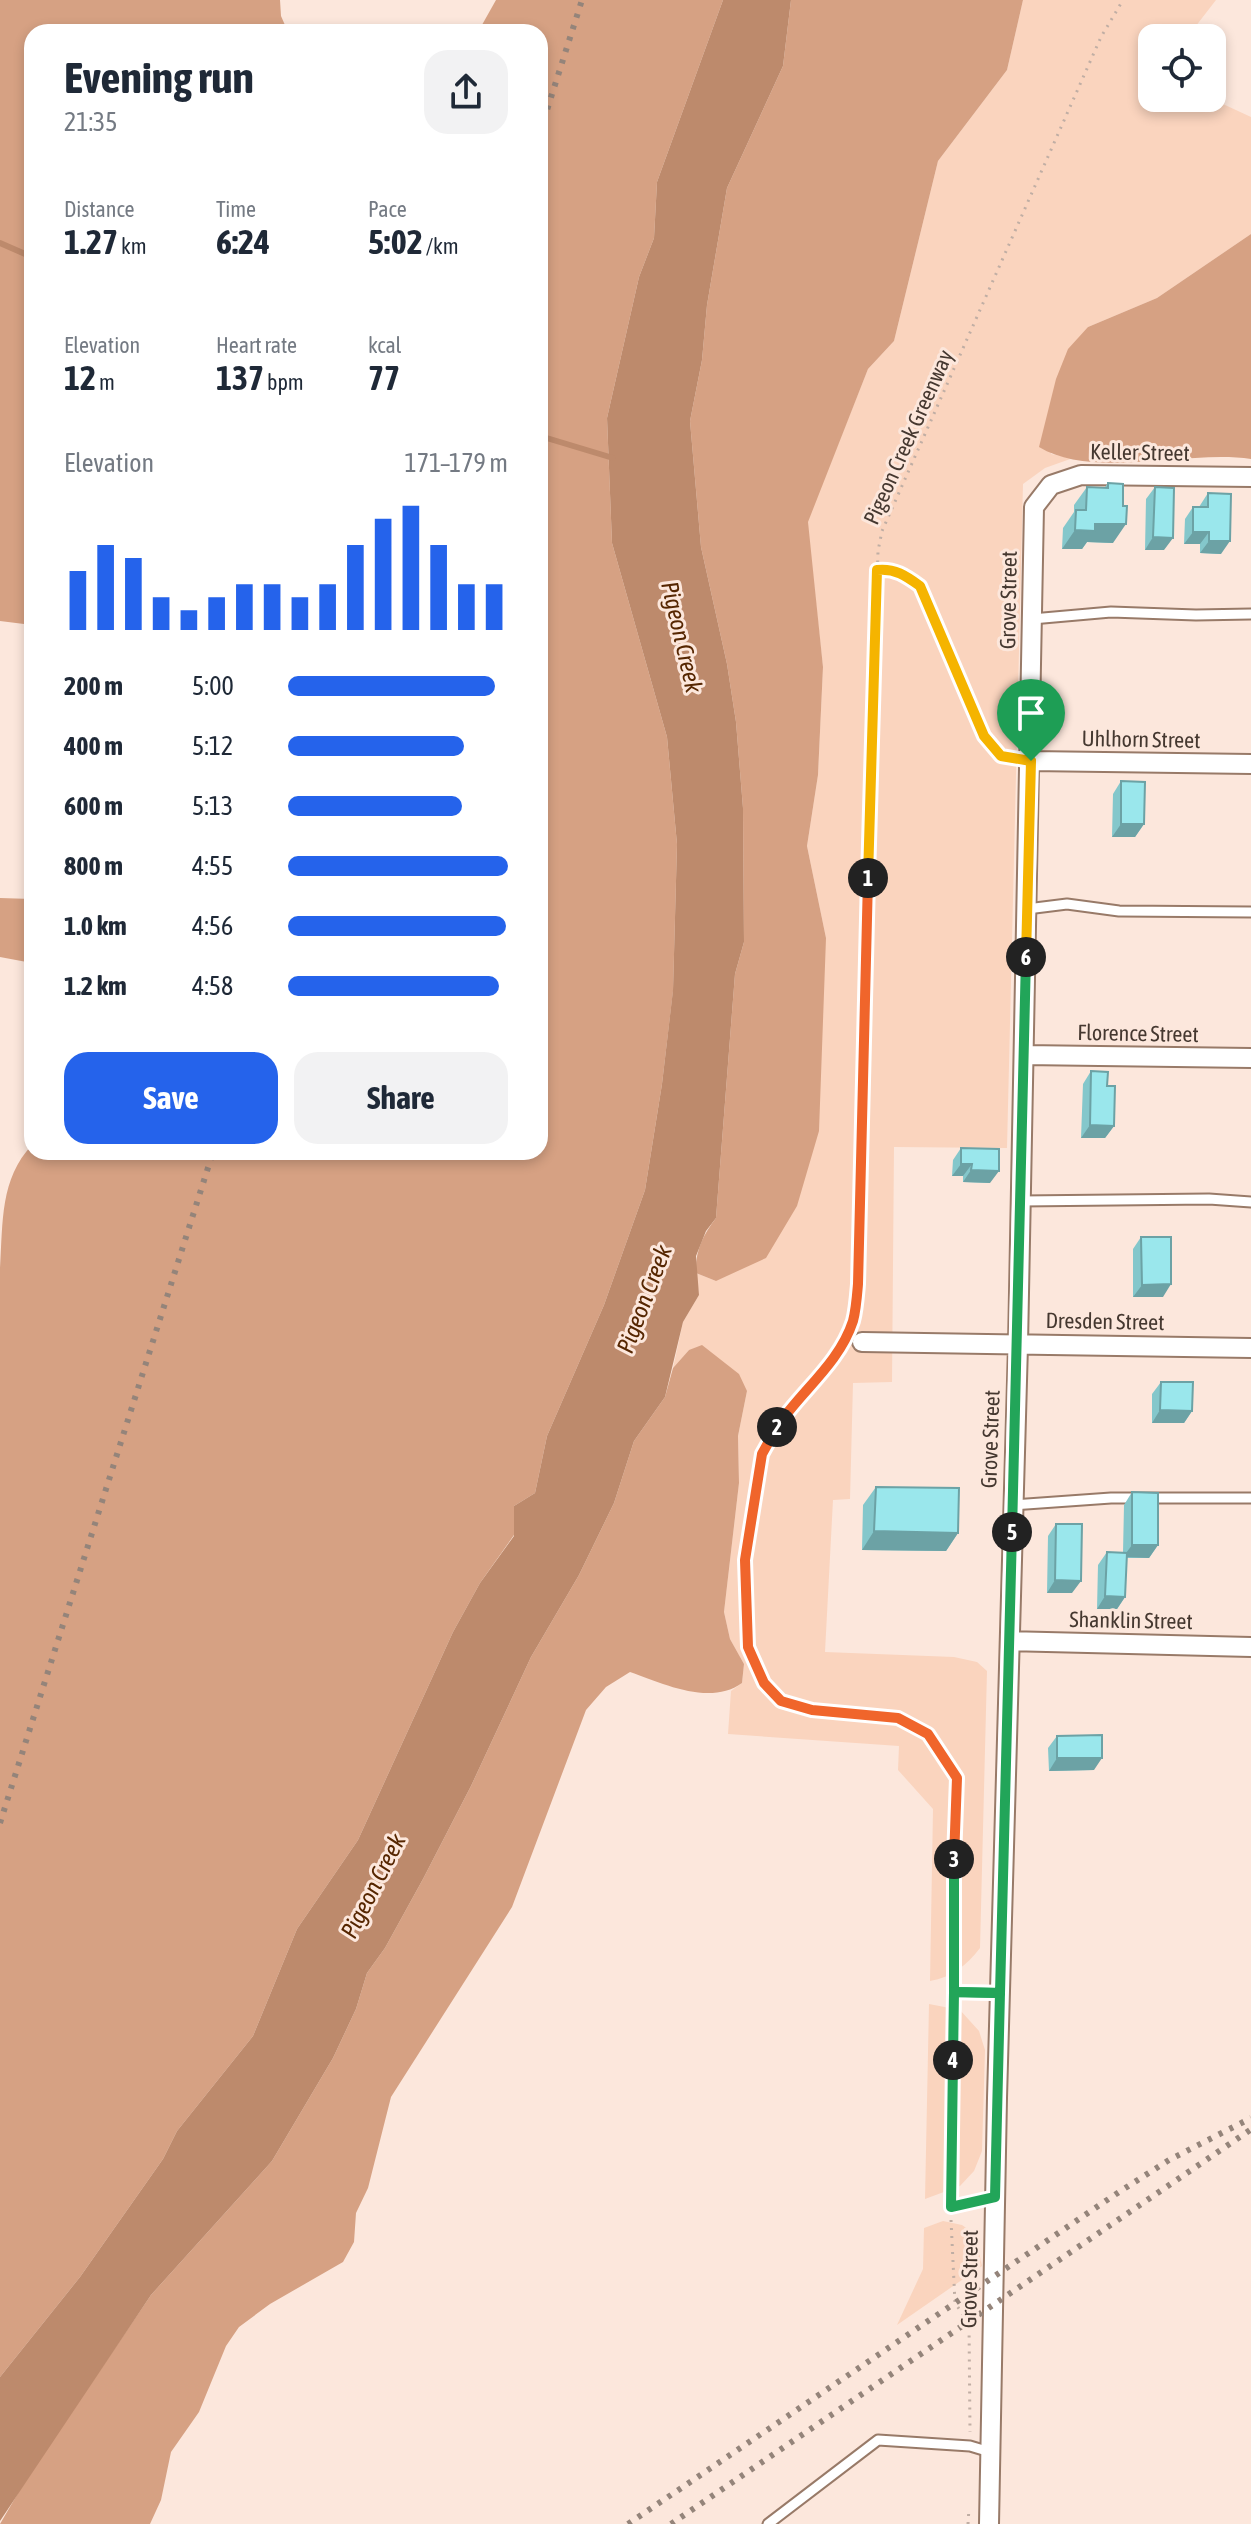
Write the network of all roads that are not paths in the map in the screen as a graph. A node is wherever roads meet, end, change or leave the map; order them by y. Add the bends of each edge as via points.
1 (1251, 477) edge
2 (1037, 500) joint
3 (1251, 614) edge
4 (1032, 619) junction
5 (1031, 761) junction
6 (1251, 764) edge
7 (1027, 909) junction
8 (1251, 912) edge
9 (1024, 1055) junction
10 (1251, 1058) edge
11 (1021, 1201) junction
12 (1251, 1202) edge
13 (862, 1342) dead end
14 (1018, 1345) junction
15 (1251, 1348) edge
16 (1251, 1498) edge
17 (1012, 1505) junction
18 (1010, 1641) junction
19 (1251, 1647) edge
20 (954, 1992) road end
21 (1000, 1993) junction
22 (995, 2197) junction
23 (951, 2207) road end
24 (990, 2452) junction
25 (985, 2522) edge
26 (768, 2524) edge

1 - 2 street, Keller Street via 1081,475 1051,485
2 - 4 street, Grove Street
3 - 4 lane via 1111,612
4 - 5 street, Grove Street
5 - 6 street, Uhlhorn Street
5 - 7 street, Grove Street
7 - 8 lane via 1067,904 1119,911
7 - 9 street, Grove Street
9 - 10 street, Florence Street
9 - 11 street, Grove Street
11 - 12 lane
11 - 14 street, Grove Street
13 - 14 street, Dresden Street
14 - 15 street, Dresden Street
14 - 17 street, Grove Street
16 - 17 lane via 1111,1498
17 - 18 street, Grove Street
18 - 19 street, Shanklin Street
18 - 21 street, Grove Street
20 - 21 lane
21 - 22 street, Grove Street
22 - 23 lane
22 - 24 street, Grove Street
24 - 25 street, Grove Street
24 - 26 lane via 878,2440

